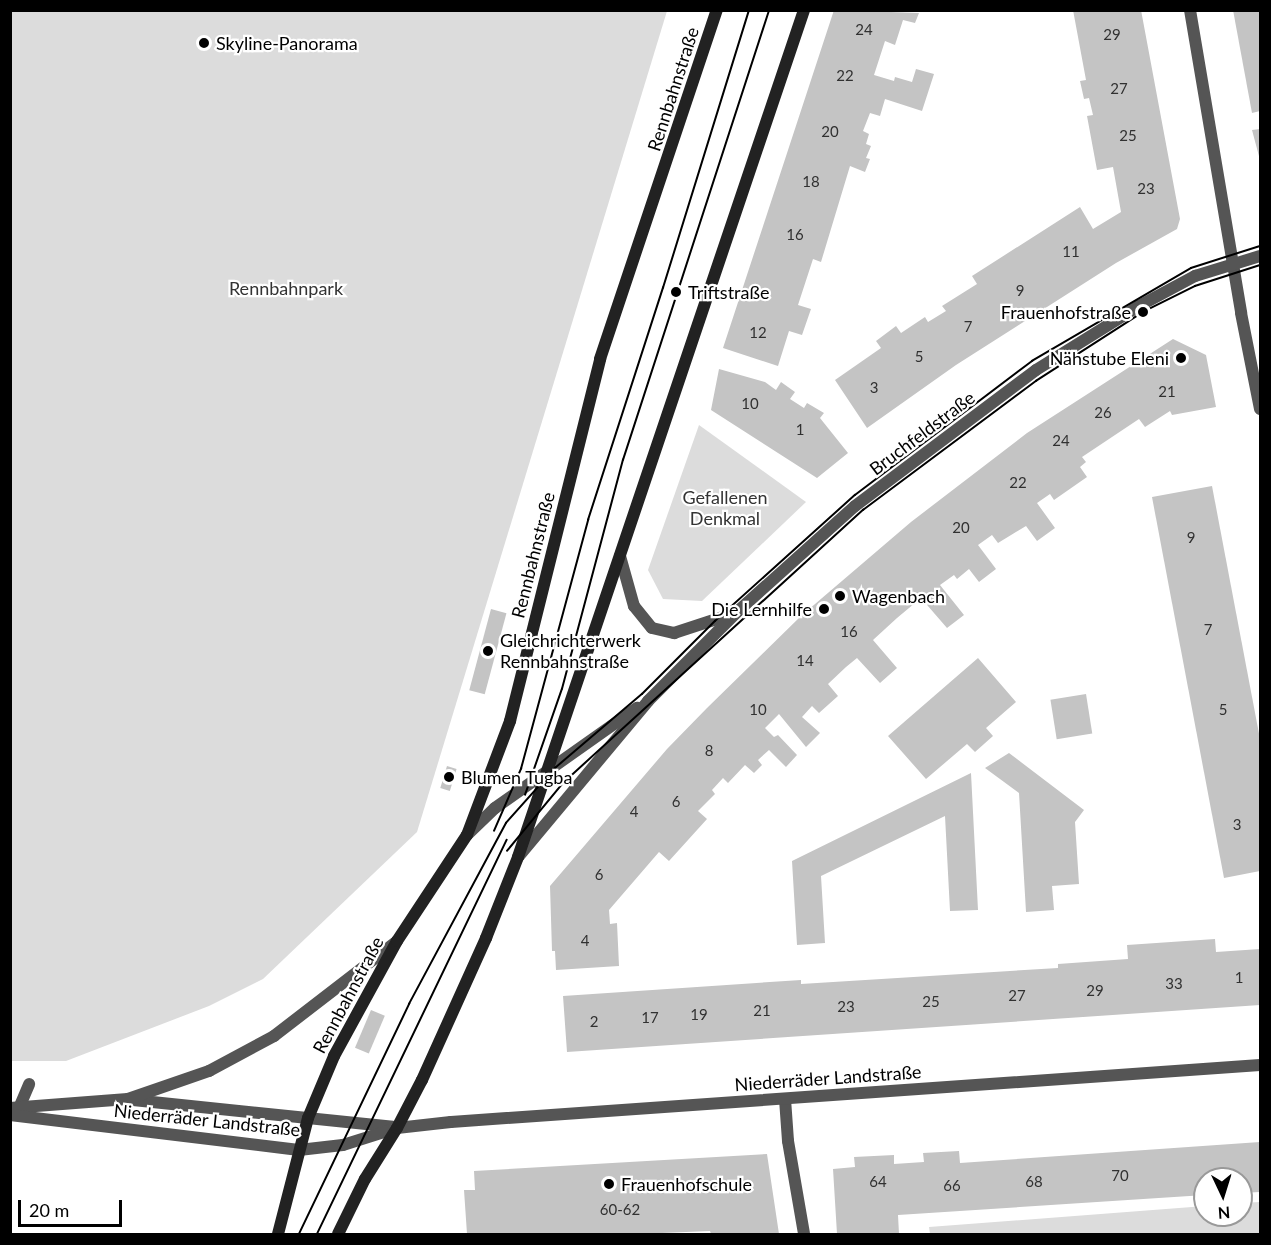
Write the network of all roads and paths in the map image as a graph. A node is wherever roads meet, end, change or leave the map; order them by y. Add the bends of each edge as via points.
1 (717, 10) edge
2 (804, 10) edge
3 (1190, 10) edge
4 (1260, 256) edge
5 (1233, 264) junction
6 (1260, 409) edge
7 (620, 556) junction
8 (738, 611) junction
9 (648, 701) junction
10 (546, 771) junction
11 (467, 835) junction
12 (518, 857) junction
13 (397, 941) junction
14 (1260, 1065) edge
15 (29, 1084) dead end
16 (785, 1099) junction
17 (128, 1100) junction
18 (13, 1110) edge
19 (308, 1118) junction
20 (397, 1128) junction
21 (299, 1150) junction
22 (278, 1234) edge
23 (338, 1234) edge
24 (804, 1234) edge

1 - 11 main road, Rennbahnstraße via 600,358 510,721
2 - 7 main road
3 - 5 street
4 - 5 street, Bruchfeldstraße
5 - 6 street
5 - 8 street, Bruchfeldstraße via 1195,276 1151,298 1036,370 855,506
7 - 8 street via 634,606 652,628 674,633
7 - 10 main road
8 - 9 street, Bruchfeldstraße
9 - 10 street, Bruchfeldstraße
9 - 12 street, Bruchfeldstraße
10 - 11 street, Bruchfeldstraße via 495,808
10 - 12 main road
11 - 13 main road, Rennbahnstraße
12 - 20 main road via 486,938
13 - 17 street, Niederräder Landstraße via 274,1036 209,1071
13 - 19 main road, Rennbahnstraße via 342,1040
14 - 16 street, Niederräder Landstraße
15 - 18 street
16 - 20 street, Niederräder Landstraße
16 - 24 street
17 - 18 street, Niederräder Landstraße
17 - 19 street, Niederräder Landstraße
18 - 21 street, Niederräder Landstraße
19 - 20 street, Niederräder Landstraße
19 - 21 main road, Rennbahnstraße
20 - 21 street, Niederräder Landstraße via 343,1145
20 - 23 main road via 365,1179
21 - 22 main road, Rennbahnstraße

